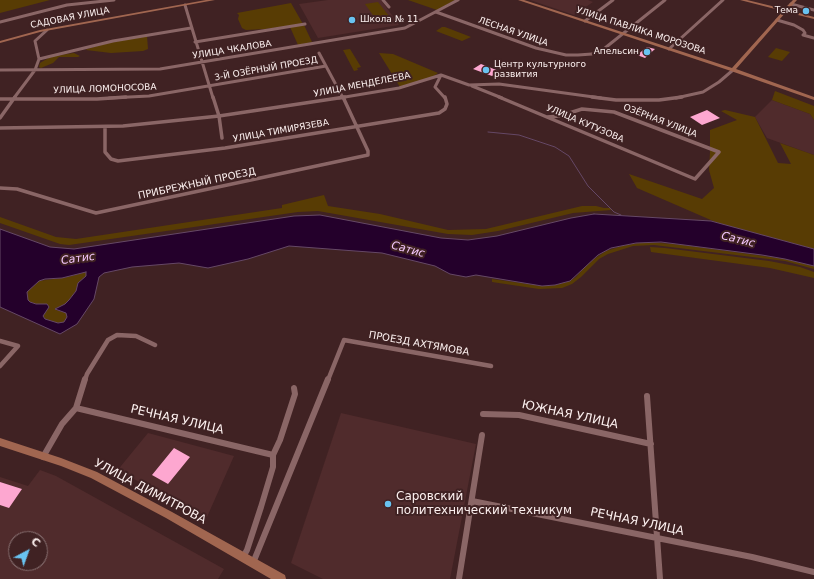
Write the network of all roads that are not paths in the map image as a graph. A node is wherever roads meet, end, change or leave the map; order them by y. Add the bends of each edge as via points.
1 (114, 0) edge
2 (213, 0) edge
3 (383, 0) edge
4 (458, 0) edge
5 (524, 0) edge
6 (613, 0) edge
7 (665, 0) edge
8 (723, 0) edge
9 (742, 0) edge
10 (795, 0) edge
11 (791, 4) junction
12 (185, 5) junction
13 (389, 8) dead end
14 (814, 10) edge
15 (784, 11) junction
16 (436, 12) junction
17 (814, 18) edge
18 (777, 20) junction
19 (585, 21) junction
20 (0, 22) edge
21 (305, 24) dead end
22 (191, 28) junction
23 (47, 30) junction
24 (624, 34) junction
25 (814, 38) edge
26 (0, 42) edge
27 (195, 42) junction
28 (669, 49) junction
29 (319, 53) dead end
30 (39, 59) junction
31 (201, 62) junction
32 (326, 66) junction
33 (0, 70) edge
34 (35, 70) junction
35 (733, 70) junction
36 (441, 75) junction
37 (469, 84) junction
38 (210, 86) junction
39 (343, 98) junction
40 (0, 99) edge
41 (14, 99) junction
42 (814, 99) edge
43 (219, 116) junction
44 (547, 117) junction
45 (0, 118) edge
46 (356, 126) junction
47 (105, 127) junction
48 (0, 128) edge
49 (222, 138) dead end
50 (694, 180) joint
51 (0, 188) edge
52 (0, 341) edge
53 (155, 345) dead end
54 (0, 366) edge
55 (491, 366) dead end
56 (294, 388) dead end
57 (647, 396) dead end
58 (76, 408) junction
59 (483, 414) dead end
60 (482, 435) dead end
61 (0, 442) edge
62 (651, 444) junction
63 (273, 455) junction
64 (43, 457) junction
65 (472, 500) junction
66 (656, 538) junction
67 (243, 557) junction
68 (254, 563) junction
69 (814, 572) edge
70 (281, 579) edge
71 (459, 579) edge
72 (660, 579) edge

1 - 20 street via 67,5
2 - 12 street, САДОВАЯ УЛИЦА
3 - 13 street
4 - 16 street, УЛИЦА ЧКАЛОВА
5 - 19 street, УЛИЦА ПАВЛИКА МОРОЗОВА
6 - 19 street
7 - 24 street, ЛЕСНАЯ УЛИЦА
8 - 28 street
9 - 15 street
10 - 11 street
11 - 14 street
11 - 15 street
12 - 22 street
12 - 23 street, САДОВАЯ УЛИЦА
15 - 17 street
15 - 18 street
16 - 24 street, ЛЕСНАЯ УЛИЦА via 536,48 566,55 592,54
16 - 31 street, УЛИЦА ЧКАЛОВА via 405,28
18 - 25 street via 794,25 803,30 803,35
18 - 35 street
19 - 24 street, УЛИЦА ПАВЛИКА МОРОЗОВА
21 - 27 street
22 - 27 street
22 - 30 street via 113,41
23 - 26 street, САДОВАЯ УЛИЦА
23 - 30 street via 35,41
24 - 28 street, УЛИЦА ПАВЛИКА МОРОЗОВА
27 - 31 street
28 - 35 street, УЛИЦА ПАВЛИКА МОРОЗОВА
29 - 32 street
30 - 34 street
31 - 34 street, УЛИЦА ЧКАЛОВА via 160,68
31 - 38 street
32 - 38 street, 3-Й ОЗЁРНЫЙ ПРОЕЗД
32 - 39 street
33 - 34 street, УЛИЦА ЧКАЛОВА
34 - 41 street
35 - 37 street via 704,92 659,100 616,100 499,84
35 - 42 street, УЛИЦА ПАВЛИКА МОРОЗОВА
36 - 37 street
36 - 39 street, УЛИЦА МЕНДЕЛЕЕВА via 398,88
36 - 46 street, УЛИЦА ТИМИРЯЗЕВА via 435,87 445,97 447,104 442,112
37 - 44 street, УЛИЦА КУТУЗОВА
38 - 41 street, УЛИЦА ЛОМОНОСОВА via 149,96
38 - 43 street
39 - 43 street, УЛИЦА МЕНДЕЛЕЕВА
39 - 46 street
40 - 41 street, УЛИЦА ЛОМОНОСОВА
41 - 45 street
43 - 47 street, УЛИЦА МЕНДЕЛЕЕВА
43 - 49 street
44 - 50 street, УЛИЦА КУТУЗОВА
44 - 50 street, ОЗЁРНАЯ УЛИЦА via 593,108 614,112 719,152
46 - 47 street, УЛИЦА ТИМИРЯЗЕВА via 225,148 118,161 111,159 105,152
46 - 51 street, ПРИБРЕЖНЫЙ ПРОЕЗД via 368,155 100,213 92,213 17,188
47 - 48 street, УЛИЦА МЕНДЕЛЕЕВА
52 - 54 street via 18,346
53 - 58 street via 136,336 117,335 108,340 88,374
55 - 68 street, ПРОЕЗД АХТЯМОВА via 344,340
56 - 63 street via 295,394
57 - 62 street
58 - 63 street, РЕЧНАЯ УЛИЦА
58 - 64 street via 62,424
59 - 62 street, ЮЖНАЯ УЛИЦА via 519,415
60 - 65 street
61 - 64 street, УЛИЦА ДИМИТРОВА
62 - 66 street
63 - 67 street via 273,467
64 - 67 street, УЛИЦА ДИМИТРОВА via 111,484
65 - 66 street, РЕЧНАЯ УЛИЦА
65 - 71 street
66 - 69 street, РЕЧНАЯ УЛИЦА
66 - 72 street
67 - 68 street, УЛИЦА ДИМИТРОВА
68 - 70 street, УЛИЦА ДИМИТРОВА

